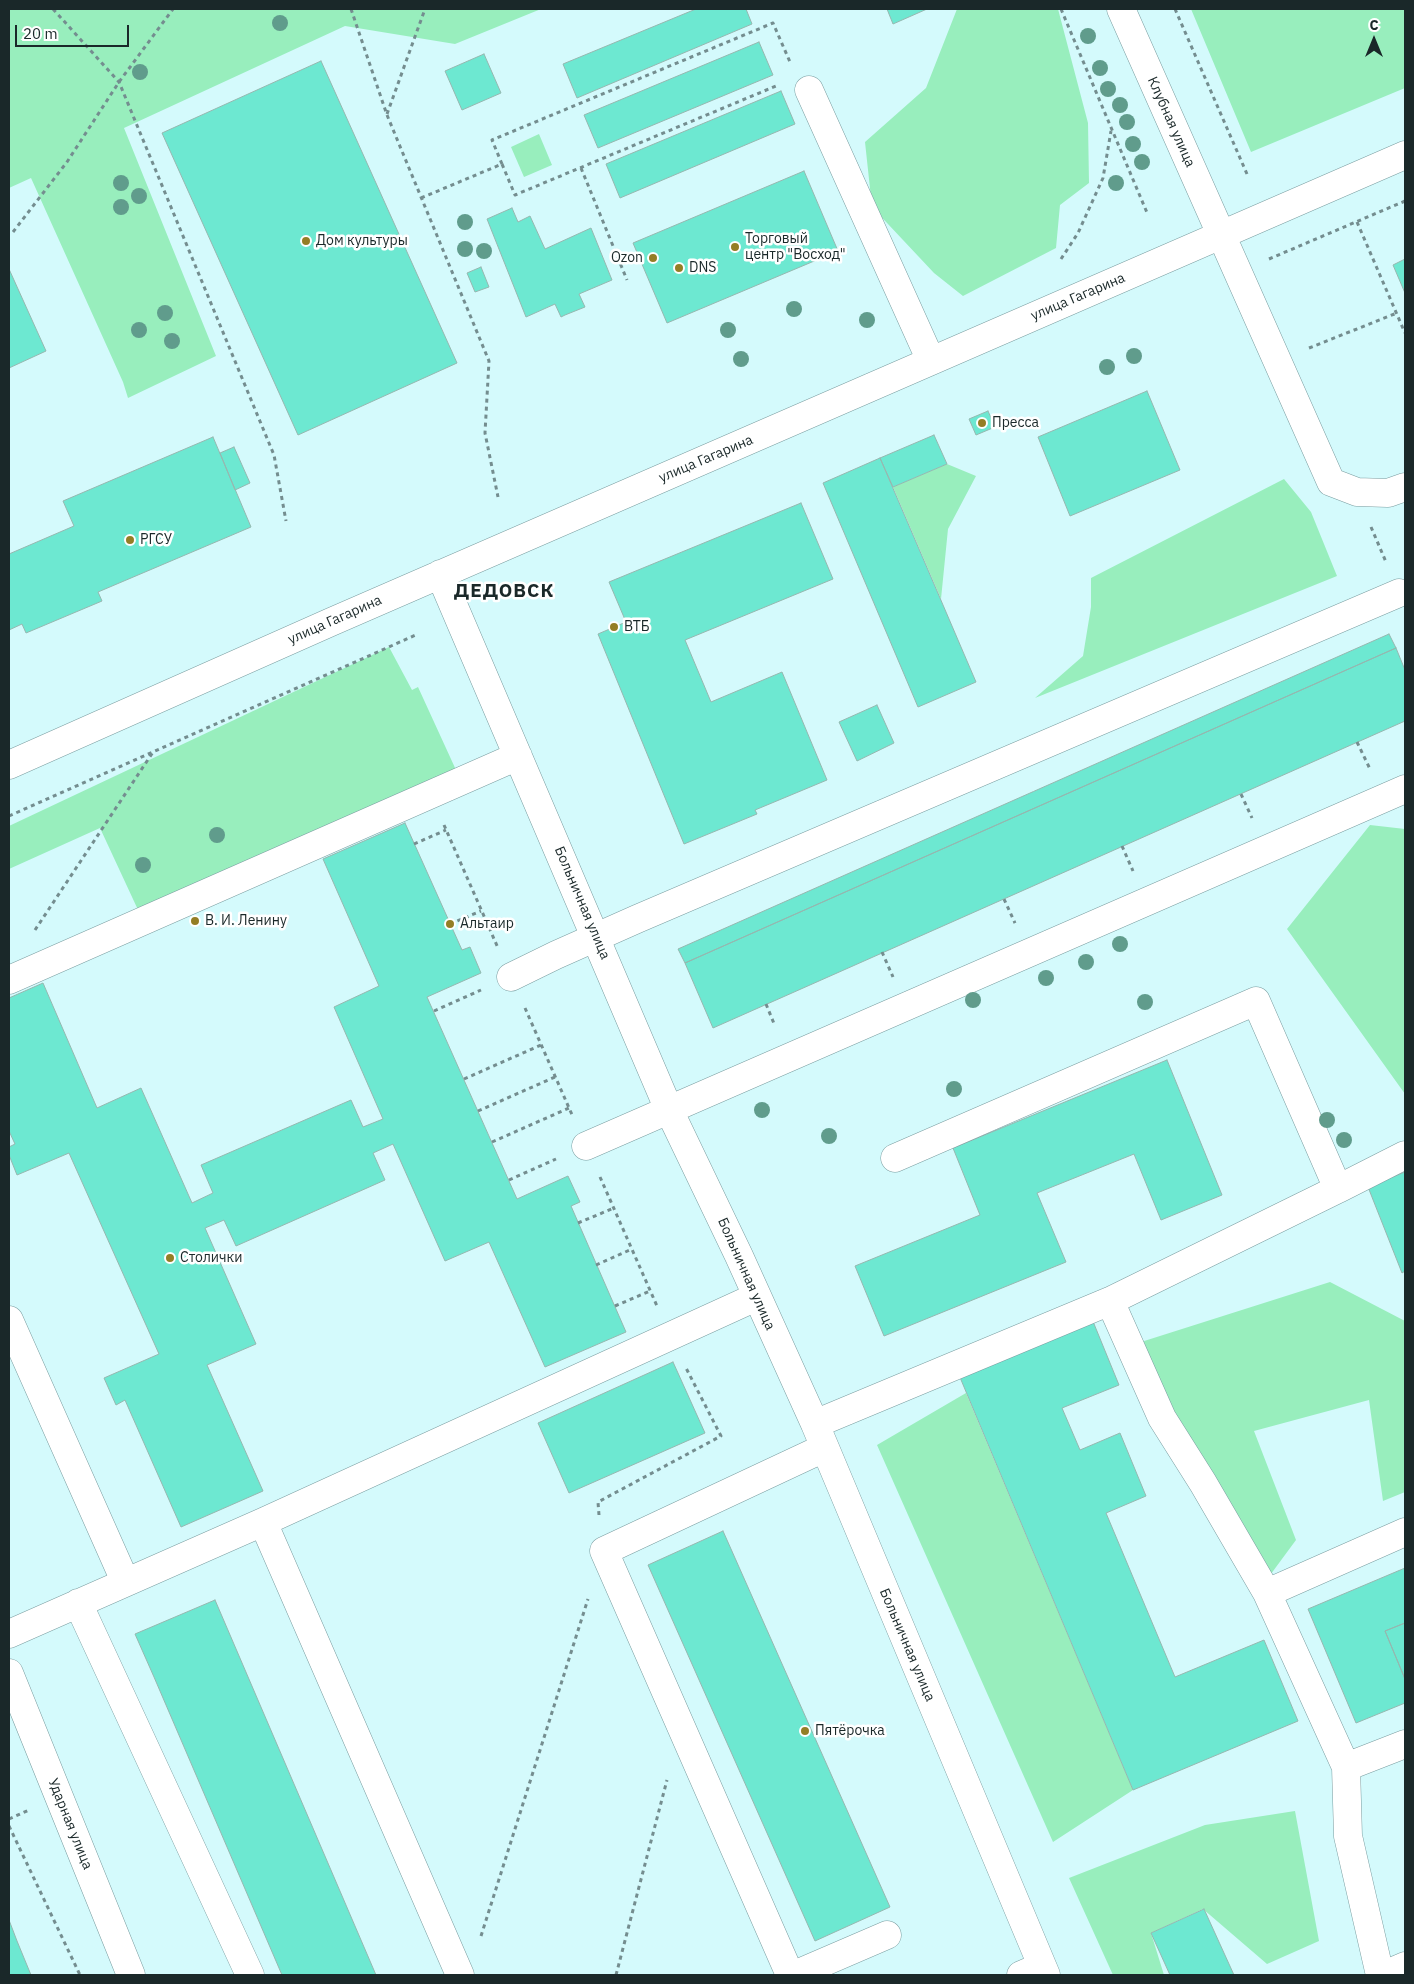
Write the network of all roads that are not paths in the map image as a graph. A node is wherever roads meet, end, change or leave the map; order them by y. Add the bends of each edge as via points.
1 (1121, 9) edge
2 (809, 90) dead end
3 (1405, 155) edge
4 (1220, 236) junction
5 (931, 361) junction
6 (1405, 486) edge
7 (440, 574) junction
8 (1399, 593) road end
9 (518, 756) junction
10 (9, 765) edge
11 (1405, 789) edge
12 (596, 937) junction
13 (511, 977) road end
14 (9, 980) edge
15 (669, 1110) junction
16 (586, 1146) road end
17 (1405, 1155) edge
18 (895, 1158) dead end
19 (1338, 1189) junction
20 (756, 1297) junction
21 (1110, 1300) junction
22 (9, 1320) edge
23 (819, 1436) junction
24 (263, 1522) junction
25 (1405, 1532) edge
26 (125, 1581) junction
27 (1267, 1593) junction
28 (78, 1603) junction
29 (9, 1634) edge
30 (9, 1673) edge
31 (1405, 1744) edge
32 (1346, 1767) junction
33 (887, 1935) dead end
34 (1405, 1966) edge
35 (1036, 1972) edge
36 (131, 1975) edge
37 (250, 1975) edge
38 (460, 1975) edge
39 (790, 1975) edge
40 (794, 1975) edge
41 (1382, 1975) edge

1 - 4 street, Клубная улица
2 - 5 street
3 - 4 street, улица Гагарина
4 - 5 street, улица Гагарина
4 - 6 street, Клубная улица via 1331,482 1357,492 1388,493
5 - 7 street, улица Гагарина
7 - 9 street, Больничная улица
7 - 10 street, улица Гагарина
8 - 12 street
9 - 12 street, Больничная улица
9 - 14 street
11 - 15 street
12 - 13 street
12 - 15 street, Больничная улица
15 - 16 street
15 - 20 street, Больничная улица
17 - 19 street
18 - 19 street via 1256,1001
19 - 21 street
20 - 23 street, Больничная улица
20 - 24 street
21 - 23 street
21 - 27 street via 1162,1418
22 - 26 street
23 - 35 street, Больничная улица
23 - 39 street via 604,1551
24 - 26 street
24 - 38 street
25 - 27 street
26 - 28 street
27 - 32 street
28 - 29 street
28 - 37 street
30 - 36 street, Ударная улица
31 - 32 street
32 - 41 street via 1348,1836
33 - 40 street
34 - 41 street

